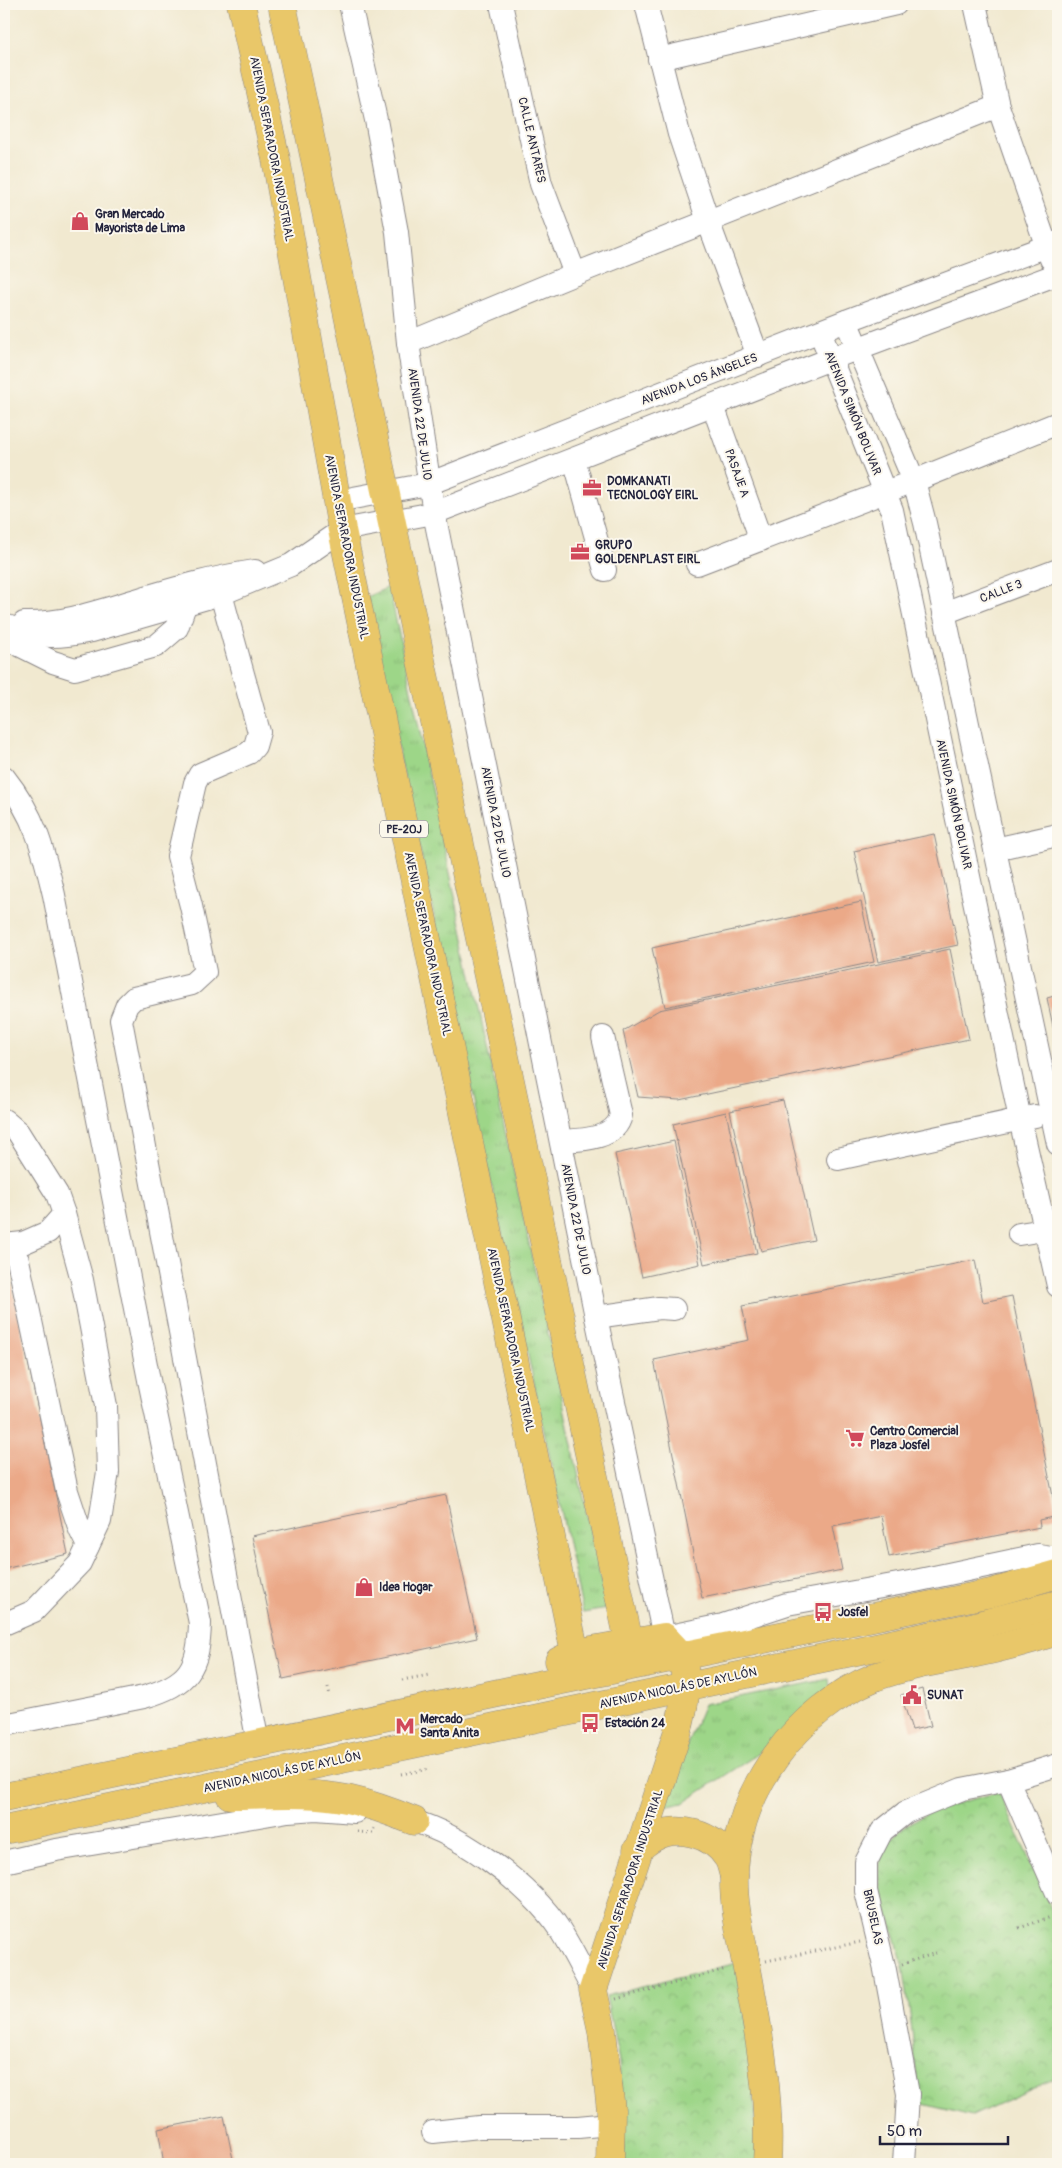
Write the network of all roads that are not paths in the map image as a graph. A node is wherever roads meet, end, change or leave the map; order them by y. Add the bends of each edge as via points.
1 (241, 4) edge
2 (282, 4) edge
3 (350, 4) edge
4 (500, 4) edge
5 (646, 4) edge
6 (896, 4) edge
7 (974, 4) edge
8 (659, 59) junction
9 (998, 106) junction
10 (708, 221) junction
11 (1053, 244) edge
12 (575, 274) junction
13 (1057, 274) edge
14 (846, 321) junction
15 (820, 332) junction
16 (408, 342) junction
17 (859, 348) junction
18 (758, 356) junction
19 (832, 360) junction
20 (713, 406) junction
21 (1058, 423) edge
22 (574, 459) junction
23 (914, 481) junction
24 (428, 484) junction
25 (885, 491) junction
26 (385, 492) junction
27 (337, 502) junction
28 (434, 513) junction
29 (391, 521) junction
30 (342, 530) junction
31 (761, 540) junction
32 (697, 564) dead end
33 (291, 565) junction
34 (605, 570) dead end
35 (1058, 570) edge
36 (221, 594) junction
37 (186, 603) junction
38 (944, 613) junction
39 (4, 624) edge
40 (4, 631) edge
41 (4, 777) edge
42 (1058, 835) edge
43 (995, 850) junction
44 (604, 1037) dead end
45 (1052, 1112) junction
46 (1020, 1119) junction
47 (4, 1120) edge
48 (560, 1141) junction
49 (1058, 1144) edge
50 (838, 1159) dead end
51 (64, 1214) junction
52 (1044, 1230) junction
53 (1019, 1234) dead end
54 (5, 1244) edge
55 (1058, 1286) edge
56 (674, 1309) dead end
57 (596, 1317) junction
58 (88, 1546) junction
59 (1058, 1558) edge
60 (1058, 1574) edge
61 (1058, 1604) edge
62 (4, 1624) edge
63 (1058, 1631) edge
64 (629, 1642) junction
65 (672, 1646) junction
66 (575, 1653) junction
67 (687, 1686) junction
68 (508, 1691) junction
69 (4, 1725) edge
70 (258, 1744) junction
71 (1058, 1764) edge
72 (1008, 1780) junction
73 (166, 1796) junction
74 (4, 1797) edge
75 (414, 1821) junction
76 (4, 1830) edge
77 (638, 1850) junction
78 (4, 1862) edge
79 (734, 1876) junction
80 (1058, 1895) edge
81 (593, 1990) junction
82 (610, 2124) junction
83 (433, 2132) dead end
84 (610, 2164) edge
85 (767, 2164) edge
86 (904, 2164) edge

1 - 27 main road, AVENIDA SEPARADORA INDUSTRIAL / PE-20J via 276,159
2 - 26 main road
3 - 16 street, AVENIDA 22 DE JULIO via 397,232
4 - 12 street, CALLE ANTARES via 542,184
5 - 8 street
6 - 8 street
7 - 9 street
8 - 10 street via 679,134
9 - 10 street
9 - 11 street
10 - 12 street
10 - 18 street
11 - 13 street
11 - 14 street, AVENIDA LOS ÁNGELES
12 - 16 street
13 - 17 street
14 - 15 street, AVENIDA LOS ÁNGELES
14 - 17 street
15 - 18 street, AVENIDA LOS ÁNGELES
15 - 19 street, AVENIDA SIMÓN BOLIVAR
16 - 24 street, AVENIDA 22 DE JULIO
17 - 19 street
17 - 23 street
18 - 24 street, AVENIDA LOS ÁNGELES
19 - 20 street
19 - 25 street, AVENIDA SIMÓN BOLIVAR
20 - 22 street
20 - 31 street, PASAJE A
21 - 23 street
22 - 28 street
22 - 34 street
23 - 25 street
23 - 38 street
24 - 26 street, AVENIDA LOS ÁNGELES
24 - 28 street, AVENIDA 22 DE JULIO
25 - 31 street
25 - 46 street, AVENIDA SIMÓN BOLIVAR via 906,572
26 - 27 street, AVENIDA LOS ÁNGELES
26 - 29 main road
27 - 30 main road, AVENIDA SEPARADORA INDUSTRIAL / PE-20J
28 - 29 street
28 - 48 street, AVENIDA 22 DE JULIO
29 - 30 street
29 - 64 main road
30 - 33 street
30 - 66 main road, AVENIDA SEPARADORA INDUSTRIAL / PE-20J
31 - 32 street
33 - 36 street
33 - 39 street via 216,576 65,620
35 - 38 street, CALLE 3
36 - 37 street
36 - 70 street via 259,732 249,753 200,774 194,784 178,856 205,972 192,984 134,998 121,1020
37 - 39 street via 92,631 62,636 42,637
37 - 40 street via 177,628 156,646 75,668 53,662 17,644
38 - 43 street
41 - 69 street via 36,828 54,895 200,1623 200,1644 193,1664 178,1683 170,1687 144,1697
42 - 43 street
43 - 45 street
44 - 48 street via 620,1123 590,1139
45 - 46 street
45 - 49 street
46 - 50 street
46 - 52 street, AVENIDA SIMÓN BOLIVAR
47 - 51 street via 18,1132 57,1194
48 - 57 street, AVENIDA 22 DE JULIO
51 - 54 street via 48,1232 23,1243
51 - 58 street via 82,1280 106,1406 108,1472 100,1521
52 - 53 street
52 - 55 street, AVENIDA SIMÓN BOLIVAR
54 - 58 street via 18,1260 67,1491
56 - 57 street via 659,1308
57 - 65 street, AVENIDA 22 DE JULIO
58 - 62 street via 80,1564 34,1611
59 - 65 street via 1038,1555 787,1604
60 - 65 main road via 991,1593
61 - 67 main road, AVENIDA NICOLÁS DE AYLLÓN via 971,1627
63 - 79 main road via 1013,1645 909,1666 874,1678 844,1694 811,1718 773,1760 755,1792 738,1845
64 - 65 main road
64 - 66 main road
65 - 67 main road, AVENIDA SEPARADORA INDUSTRIAL
65 - 68 main road
66 - 68 main road
67 - 73 main road, AVENIDA NICOLÁS DE AYLLÓN
67 - 77 main road, AVENIDA SEPARADORA INDUSTRIAL via 677,1734
68 - 70 main road
70 - 74 main road
71 - 72 street, BRUSELAS
72 - 80 street
72 - 86 street, BRUSELAS via 962,1789 906,1812 882,1831 866,1862 866,1891 885,1970 908,2094
73 - 75 main road via 306,1794 345,1799
73 - 76 main road, AVENIDA NICOLÁS DE AYLLÓN
75 - 78 street via 345,1810 288,1811 56,1850
75 - 81 street via 493,1863 527,1891 560,1929
77 - 79 main road via 654,1837 674,1831 695,1833 714,1842 728,1858
77 - 81 main road, AVENIDA SEPARADORA INDUSTRIAL
79 - 85 main road via 737,1918 758,2033 769,2127
81 - 82 main road via 602,2031
82 - 83 street via 479,2127
82 - 84 main road

